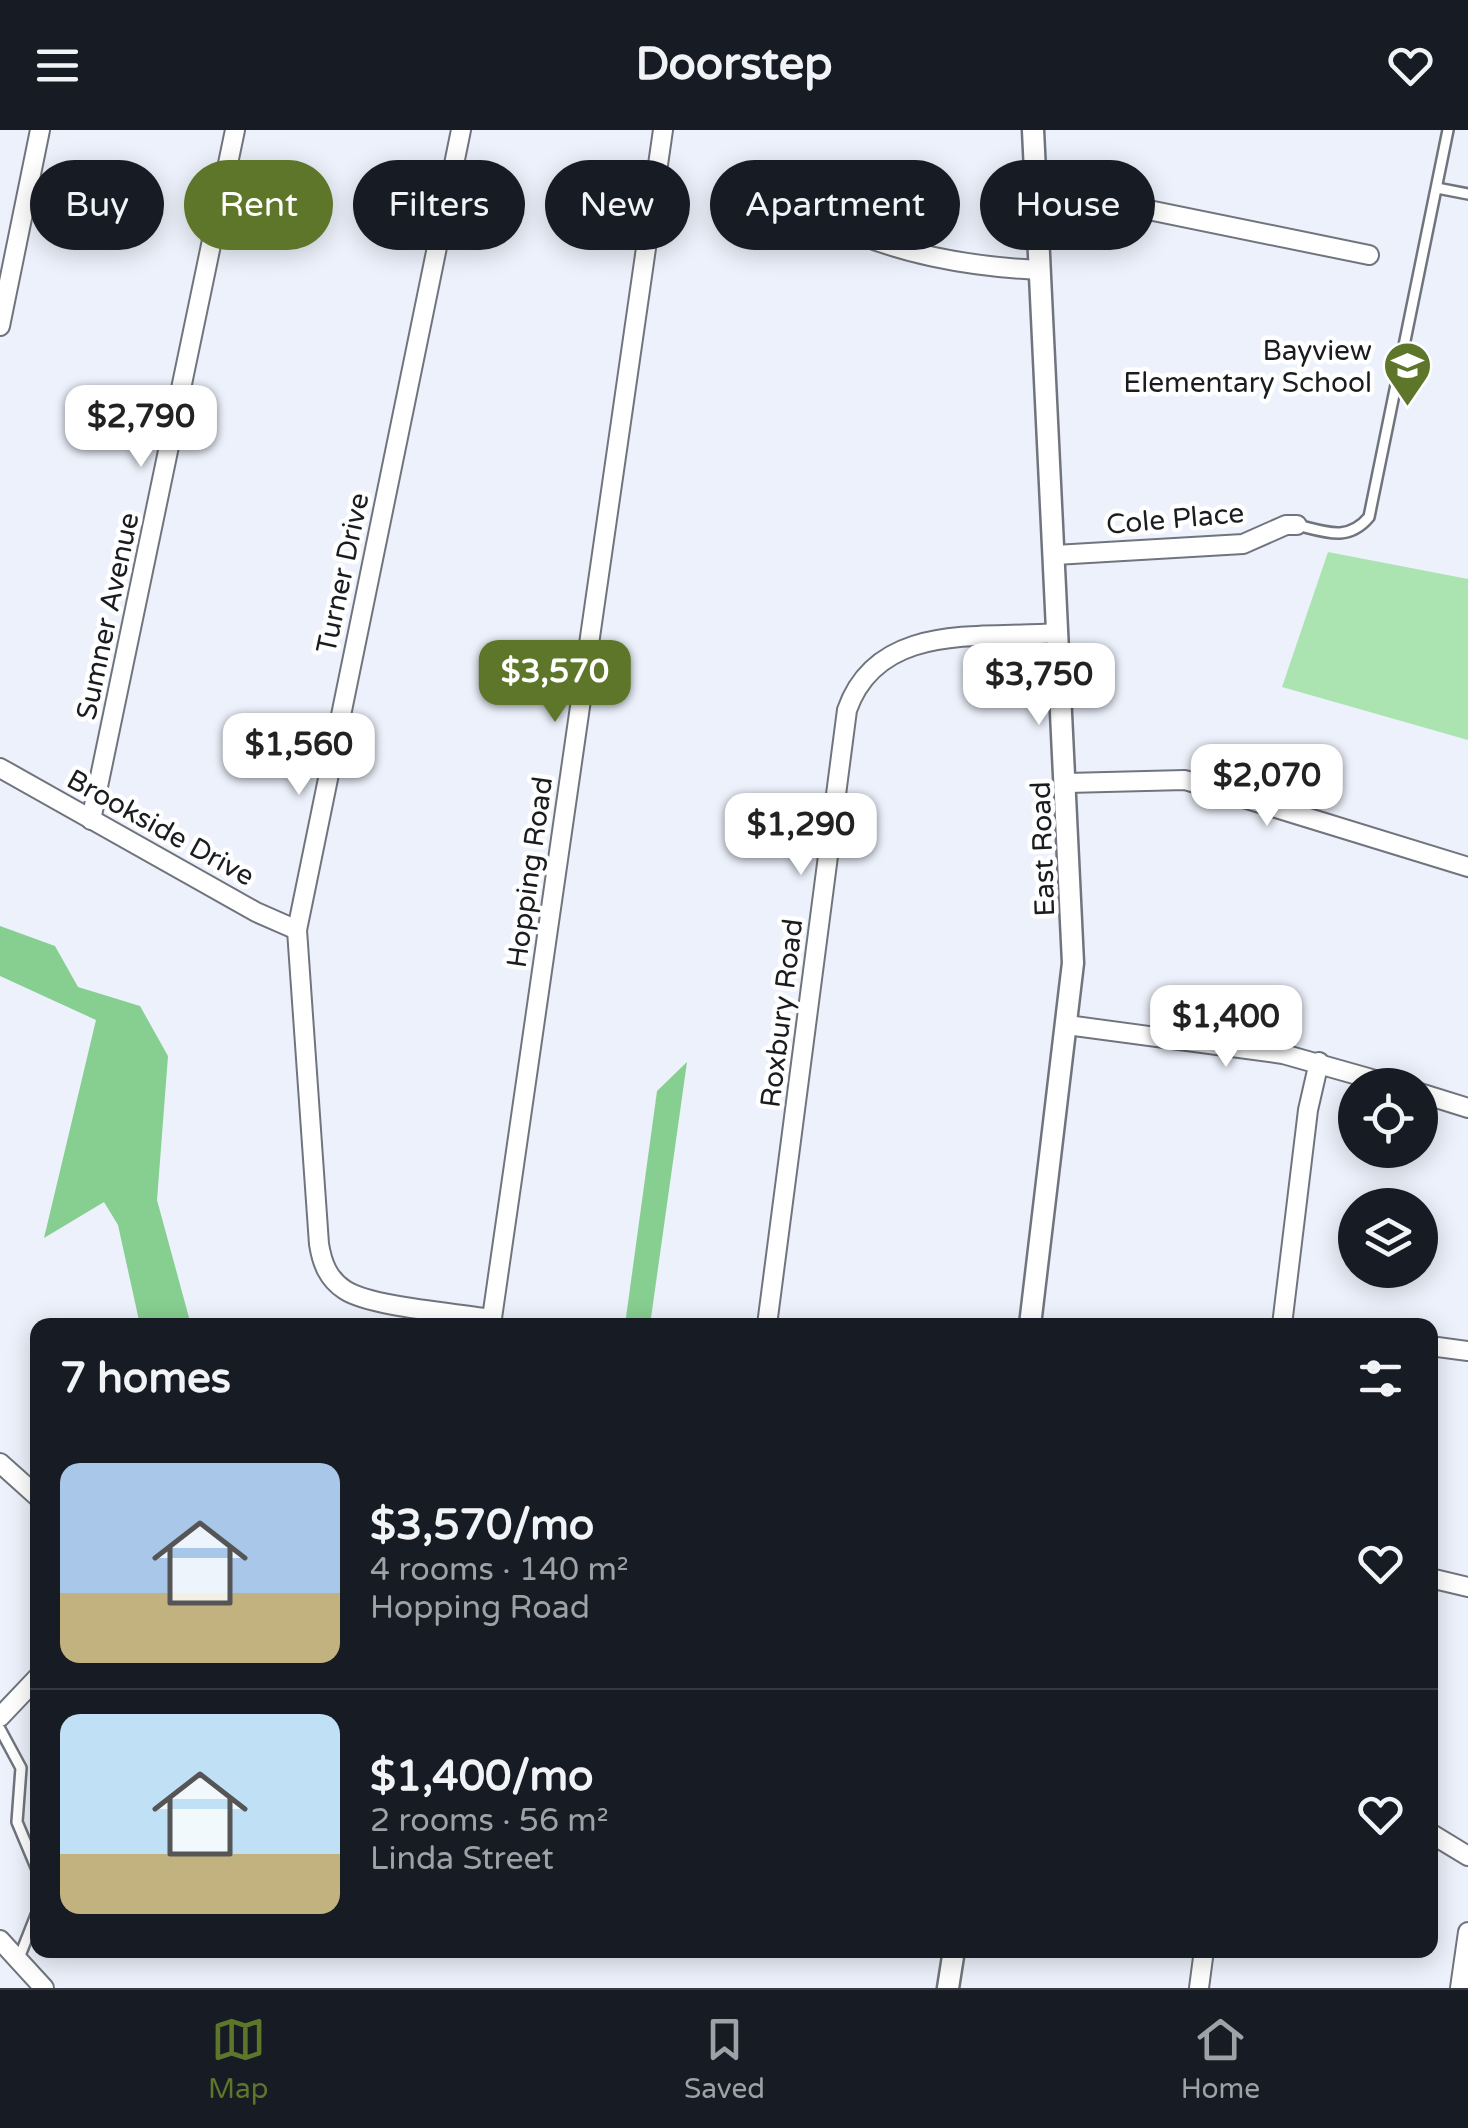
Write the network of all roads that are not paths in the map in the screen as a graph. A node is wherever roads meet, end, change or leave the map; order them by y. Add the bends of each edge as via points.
1 (40, 130) edge
2 (235, 130) edge
3 (461, 130) edge
4 (663, 130) edge
5 (1032, 130) edge
6 (1448, 130) edge
7 (1034, 160) edge
8 (1437, 188) junction
9 (1468, 194) edge
10 (1155, 212) edge
11 (910, 250) edge
12 (1039, 250) edge
13 (1369, 255) dead end
14 (1040, 270) junction
15 (0, 326) edge
16 (1297, 525) joint
17 (1055, 555) junction
18 (1057, 634) junction
19 (0, 768) edge
20 (1067, 783) junction
21 (91, 820) junction
22 (1468, 868) edge
23 (297, 930) junction
24 (1067, 1025) junction
25 (1319, 1062) junction
26 (1338, 1068) edge
27 (1438, 1099) edge
28 (1468, 1108) edge
29 (470, 1318) edge
30 (492, 1318) edge
31 (768, 1318) edge
32 (1031, 1318) edge
33 (1283, 1318) edge
34 (1438, 1347) edge
35 (1468, 1351) edge
36 (0, 1464) edge
37 (30, 1490) edge
38 (1438, 1580) edge
39 (1468, 1587) edge
40 (30, 1685) edge
41 (0, 1717) edge
42 (0, 1729) edge
43 (1438, 1839) edge
44 (30, 1853) edge
45 (1468, 1856) edge
46 (30, 1930) edge
47 (1468, 1932) edge
48 (0, 1940) edge
49 (953, 1958) edge
50 (1203, 1958) edge
51 (18, 1960) junction
52 (44, 1988) edge
53 (948, 1988) edge
54 (1199, 1988) edge
55 (1460, 1988) edge

1 - 15 street
2 - 21 street, Sumner Avenue
3 - 23 street, Turner Drive
4 - 30 street, Hopping Road
5 - 7 street, East Road
6 - 8 lane
8 - 9 lane
8 - 16 lane via 1369,517 1358,530 1338,535
10 - 13 street
11 - 14 street
12 - 14 street, East Road
14 - 17 street, East Road
16 - 17 street, Cole Place via 1243,544
17 - 18 street, East Road
18 - 20 street, East Road
18 - 31 street, Roxbury Road via 920,641 882,659 854,692
19 - 21 street, Brookside Drive
20 - 22 street via 1185,780
20 - 24 street, East Road via 1073,963
21 - 23 street, Brookside Drive
23 - 29 street, Turner Drive via 325,1267 341,1288 363,1298
24 - 25 street
24 - 32 street, East Road
25 - 26 street
25 - 33 street
27 - 28 street
34 - 35 street
36 - 37 street
38 - 39 street
40 - 41 street
42 - 44 lane via 21,1768 17,1822
43 - 45 street
46 - 51 lane
47 - 55 street
48 - 51 street
49 - 53 street
50 - 54 street
51 - 52 street

